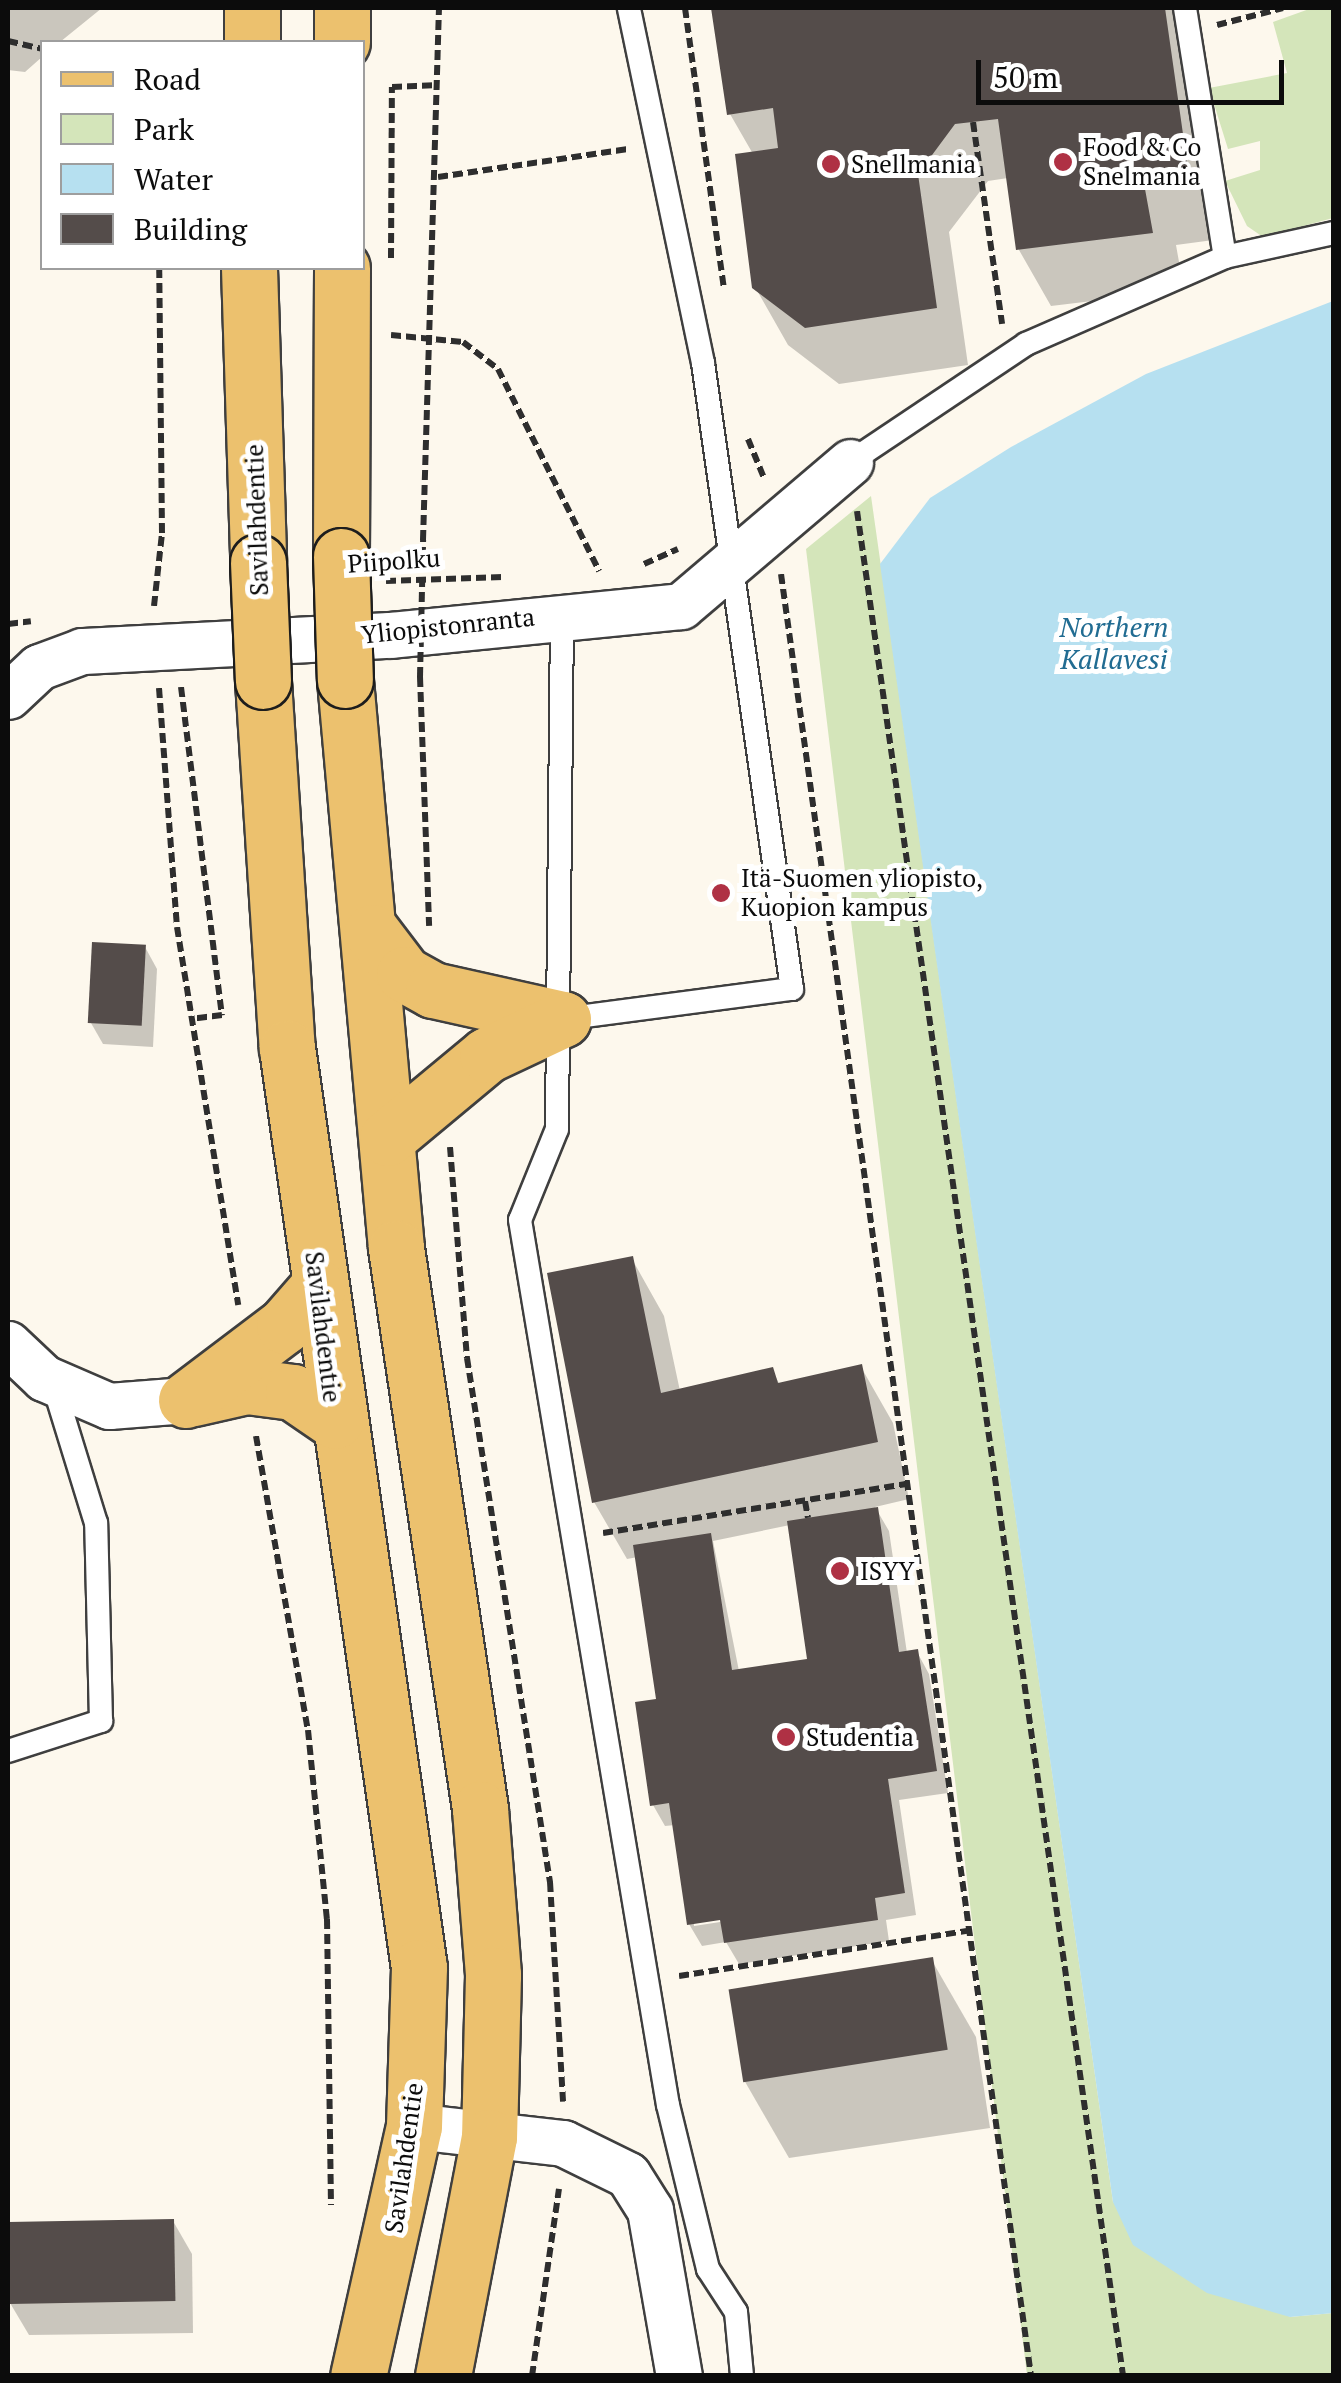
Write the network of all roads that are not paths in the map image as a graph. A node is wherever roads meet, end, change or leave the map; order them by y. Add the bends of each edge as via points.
1 (252, 8) edge
2 (342, 8) edge
3 (628, 8) edge
4 (1187, 18) edge
5 (252, 40) edge
6 (342, 40) edge
7 (1334, 234) edge
8 (1225, 257) junction
9 (366, 266) edge
10 (249, 270) edge
11 (850, 462) joint
12 (727, 547) junction
13 (572, 596) junction
14 (8, 696) edge
15 (372, 932) junction
16 (563, 1019) junction
17 (387, 1138) junction
18 (318, 1287) junction
19 (8, 1344) edge
20 (53, 1382) junction
21 (186, 1400) junction
22 (335, 1421) junction
23 (8, 1751) edge
24 (414, 2126) junction
25 (489, 2137) junction
26 (358, 2376) edge
27 (443, 2376) edge
28 (679, 2376) edge
29 (742, 2376) edge

1 - 5 main road
2 - 6 main road
3 - 12 lane via 664,144
4 - 8 lane
7 - 8 lane
8 - 11 lane via 1026,344
9 - 15 main road, bridge via 360,569 345,680
10 - 18 main road, Savilahdentie, bridge via 274,919
11 - 12 street, Yliopistonranta via 774,524
12 - 13 street, Yliopistonranta via 681,606
12 - 16 lane via 792,989
13 - 14 street, Yliopistonranta via 391,635 82,650 39,667
13 - 16 lane
15 - 16 main road via 404,974 434,990
15 - 17 main road
16 - 17 main road via 487,1055
16 - 29 lane via 557,1129 520,1220 689,2203 708,2268 736,2312
17 - 25 main road via 480,1809 493,1976
18 - 21 main road via 284,1326
18 - 22 main road, Savilahdentie
19 - 20 street
20 - 21 street via 109,1406
20 - 23 lane via 96,1523 101,1721
21 - 22 main road via 247,1386 293,1392
22 - 24 main road, Savilahdentie via 412,1883
24 - 25 street
24 - 26 main road, Savilahdentie
25 - 27 main road
25 - 28 street via 563,2143 628,2175 650,2210

